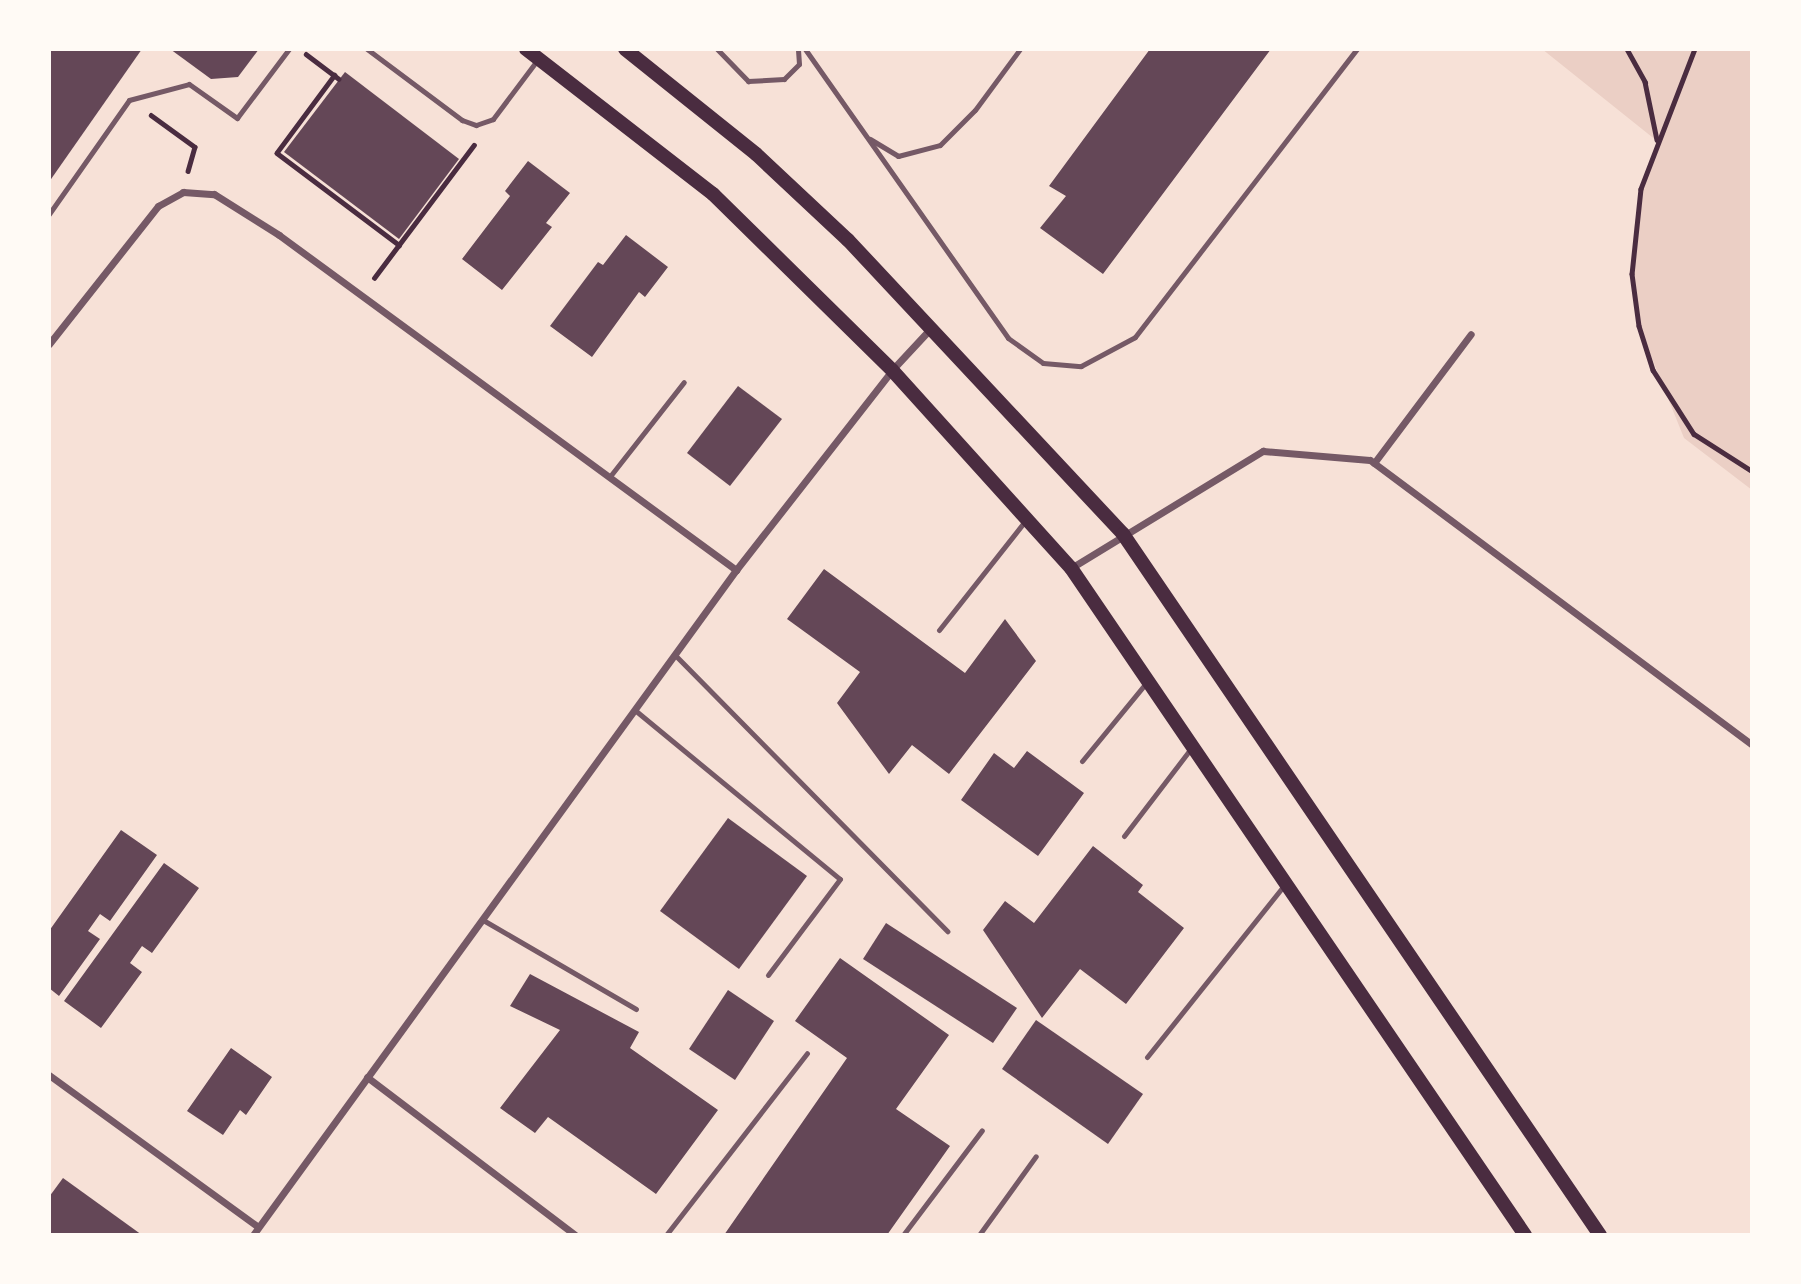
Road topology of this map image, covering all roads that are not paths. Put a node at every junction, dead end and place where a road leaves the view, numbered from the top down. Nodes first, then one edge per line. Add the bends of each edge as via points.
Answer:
1 (289, 49) edge
2 (368, 49) edge
3 (526, 49) edge
4 (625, 49) edge
5 (717, 49) edge
6 (798, 49) edge
7 (805, 49) edge
8 (1020, 49) edge
9 (1357, 49) edge
10 (538, 59) junction
11 (867, 138) junction
12 (49, 214) edge
13 (931, 328) junction
14 (1471, 334) dead end
15 (49, 344) edge
16 (892, 370) junction
17 (684, 382) dead end
18 (1374, 463) junction
19 (611, 475) junction
20 (1027, 518) junction
21 (1123, 534) junction
22 (1071, 568) junction
23 (736, 570) junction
24 (939, 630) dead end
25 (674, 655) junction
26 (1148, 681) junction
27 (636, 711) junction
28 (1752, 745) edge
29 (1192, 747) junction
30 (1082, 761) dead end
31 (1124, 836) dead end
32 (1285, 884) junction
33 (483, 920) junction
34 (947, 931) dead end
35 (768, 975) dead end
36 (636, 1009) dead end
37 (807, 1053) dead end
38 (1147, 1057) dead end
39 (49, 1075) edge
40 (367, 1077) junction
41 (982, 1130) dead end
42 (1036, 1156) dead end
43 (258, 1227) junction
44 (253, 1235) edge
45 (575, 1235) edge
46 (666, 1235) edge
47 (903, 1235) edge
48 (979, 1235) edge
49 (1525, 1235) edge
50 (1600, 1235) edge

1 - 12 lane via 237,118 189,84 129,100
2 - 10 lane via 462,120 476,125 493,119
3 - 10 main road
4 - 13 main road via 756,154 848,240
5 - 6 lane via 748,80 784,79 799,64
7 - 11 lane
8 - 11 lane via 975,110 940,145 898,156
9 - 11 lane via 1135,337 1081,366 1043,363 1008,338
10 - 16 main road via 713,194
13 - 16 street
13 - 21 main road
14 - 18 street
15 - 19 street via 158,206 183,192 214,194
16 - 20 main road
16 - 23 street
17 - 19 lane
18 - 21 street via 1263,451
18 - 28 street
19 - 23 street
20 - 22 main road
20 - 24 lane
21 - 22 street
21 - 50 main road
22 - 26 main road
23 - 25 street
25 - 27 street
25 - 34 lane
26 - 29 main road
26 - 30 lane
27 - 33 street
27 - 35 lane via 840,879
29 - 31 lane
29 - 32 main road
32 - 38 lane
32 - 49 main road
33 - 36 lane
33 - 40 street
37 - 46 lane
39 - 43 street
40 - 43 street
40 - 45 street
41 - 47 lane
42 - 48 lane
43 - 44 street

